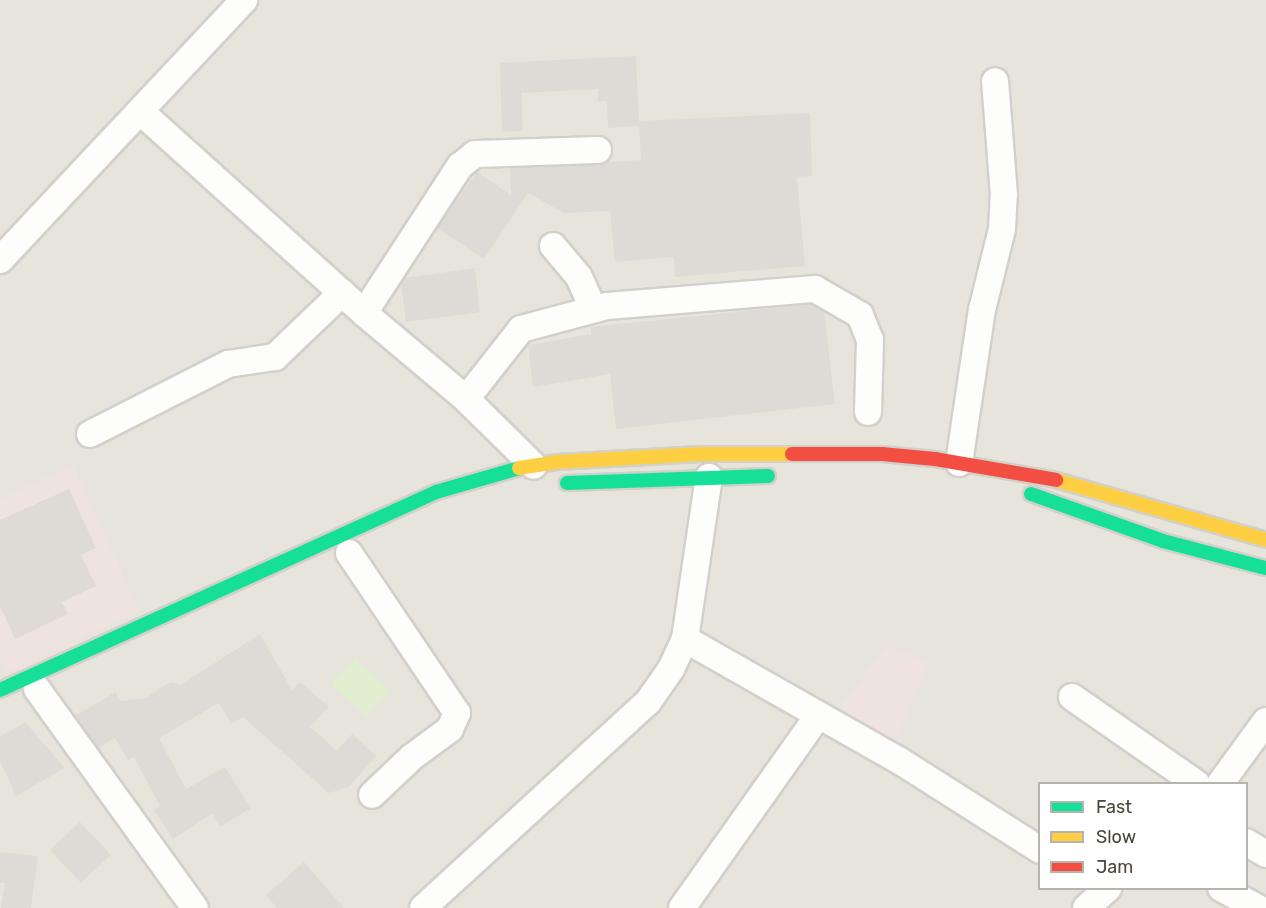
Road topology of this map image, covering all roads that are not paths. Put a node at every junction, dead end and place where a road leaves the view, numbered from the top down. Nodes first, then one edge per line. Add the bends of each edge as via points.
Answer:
1 (244, 0) edge
2 (995, 81) dead end
3 (141, 111) junction
4 (598, 150) dead end
5 (553, 246) dead end
6 (0, 260) edge
7 (342, 293) junction
8 (593, 308) junction
9 (364, 313) junction
10 (466, 399) junction
11 (868, 412) dead end
12 (90, 434) dead end
13 (959, 463) junction
14 (534, 466) junction
15 (787, 475) dead end
16 (709, 477) junction
17 (557, 484) dead end
18 (1017, 491) dead end
19 (1266, 540) edge
20 (351, 552) dead end
21 (1266, 568) edge
22 (686, 639) junction
23 (111, 657) dead end
24 (37, 689) junction
25 (1, 691) edge
26 (1072, 697) dead end
27 (818, 716) junction
28 (1266, 721) edge
29 (1196, 782) edge
30 (1221, 782) edge
31 (372, 795) dead end
32 (1248, 843) edge
33 (1038, 849) edge
34 (1266, 855) edge
35 (1225, 890) edge
36 (195, 908) edge
37 (423, 908) edge
38 (682, 908) edge
39 (1258, 908) edge

1 - 3 street
2 - 13 street via 1004,195 1002,229 982,310
3 - 6 street
3 - 7 street
4 - 9 street via 475,154 460,166
5 - 8 street via 579,277
7 - 9 street
7 - 12 street via 275,357 228,364
8 - 10 street via 522,329
8 - 11 street via 816,289 860,315 870,340
9 - 10 street
10 - 14 street
13 - 14 main road via 882,454 644,454
13 - 19 main road via 1047,477
14 - 25 main road via 436,492
15 - 16 main road
16 - 17 main road
16 - 22 street
18 - 21 main road via 1045,497 1163,541
20 - 31 street via 457,713 450,729 411,757
22 - 27 street
22 - 37 street via 648,702
23 - 24 main road
24 - 25 main road
24 - 36 street
26 - 29 street
27 - 33 street via 900,761
27 - 38 street
28 - 30 street
32 - 34 street
35 - 39 street

